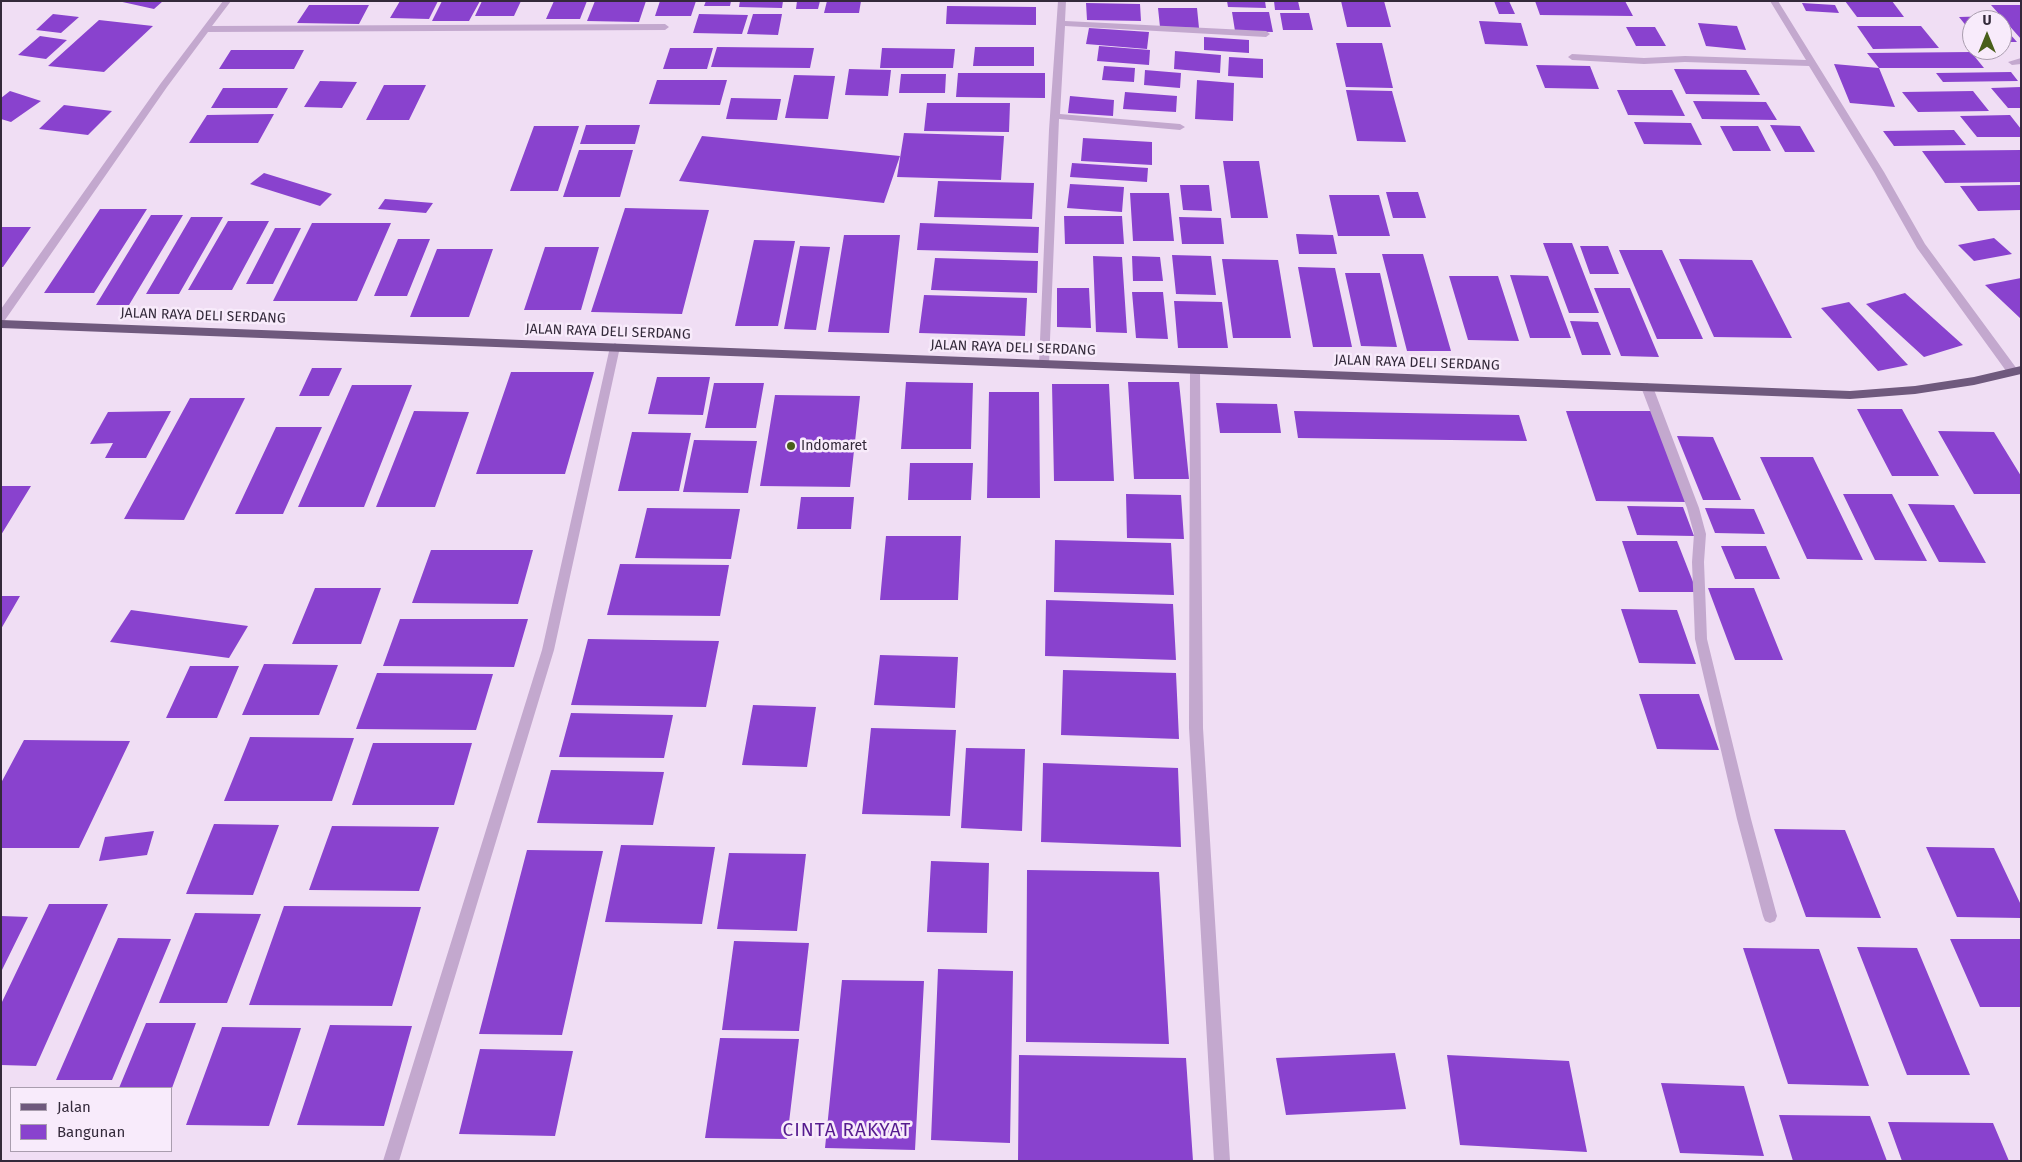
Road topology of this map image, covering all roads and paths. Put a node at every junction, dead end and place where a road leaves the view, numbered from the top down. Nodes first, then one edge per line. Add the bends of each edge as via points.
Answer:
1 (226, 1) edge
2 (1062, 1) edge
3 (1774, 1) edge
4 (1061, 23) junction
5 (665, 26) dead end
6 (206, 29) junction
7 (1266, 34) dead end
8 (1572, 57) dead end
9 (1812, 64) junction
10 (1055, 116) junction
11 (1180, 127) dead end
12 (1, 317) edge
13 (1, 324) edge
14 (615, 347) junction
15 (1044, 364) junction
16 (1195, 370) junction
17 (2017, 371) edge
18 (1647, 387) junction
19 (1770, 916) dead end
20 (391, 1161) edge
21 (1222, 1161) edge

1 - 6 street
2 - 4 street
3 - 9 street
4 - 7 street
4 - 10 street
5 - 6 street
6 - 12 street
8 - 9 street
9 - 17 street via 1921,246
10 - 11 street
10 - 15 street
13 - 14 main road, JALAN RAYA DELI SERDANG
14 - 15 main road, JALAN RAYA DELI SERDANG
14 - 20 street via 548,650
15 - 16 main road, JALAN RAYA DELI SERDANG
16 - 18 main road, JALAN RAYA DELI SERDANG
16 - 21 street via 1196,728
17 - 18 main road, JALAN RAYA DELI SERDANG via 1915,390 1850,395
18 - 19 street via 1700,534 1698,562 1702,639

